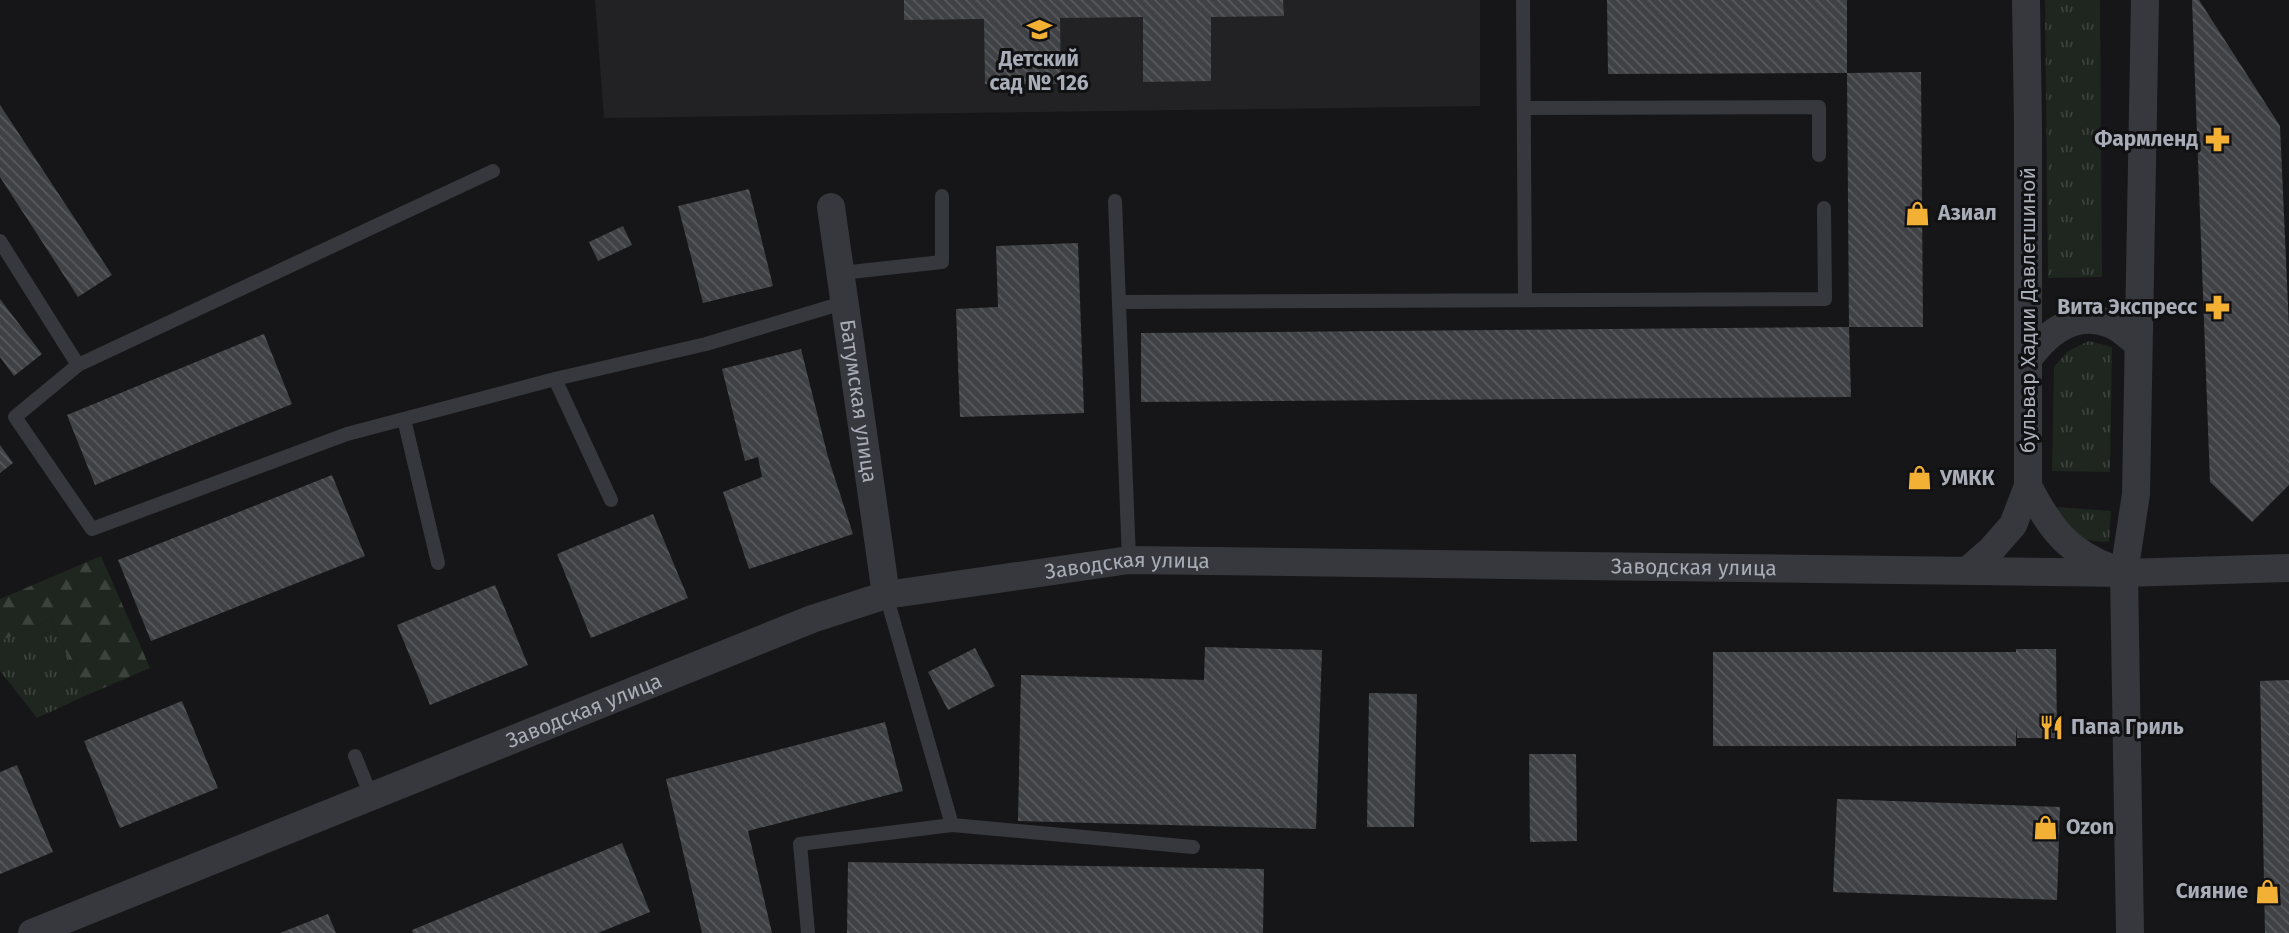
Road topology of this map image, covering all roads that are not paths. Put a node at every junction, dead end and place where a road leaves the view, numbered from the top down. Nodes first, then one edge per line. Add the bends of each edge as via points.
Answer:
1 (1523, 0) edge
2 (2026, 0) edge
3 (2145, 0) edge
4 (1524, 108) junction
5 (1819, 155) dead end
6 (493, 171) dead end
7 (942, 196) dead end
8 (1115, 201) dead end
9 (831, 207) dead end
10 (1825, 208) dead end
11 (0, 241) edge
12 (841, 272) junction
13 (1525, 300) junction
14 (846, 302) junction
15 (1120, 302) junction
16 (2138, 344) junction
17 (2029, 358) junction
18 (78, 365) junction
19 (555, 379) junction
20 (404, 419) junction
21 (2028, 486) junction
22 (611, 500) dead end
23 (1129, 560) junction
24 (438, 563) dead end
25 (2289, 568) edge
26 (1968, 570) junction
27 (2124, 573) junction
28 (886, 594) junction
29 (355, 756) dead end
30 (371, 796) junction
31 (952, 825) junction
32 (1193, 847) dead end
33 (32, 933) edge
34 (808, 933) edge
35 (2130, 933) edge

1 - 4 lane
2 - 17 street, бульвар Хадии Давлетшиной
3 - 16 street
4 - 5 lane via 1819,107
4 - 13 lane
6 - 18 lane
7 - 12 lane via 942,262
8 - 15 lane
9 - 12 street, Батумская улица
10 - 13 lane via 1825,299
11 - 18 lane
12 - 14 street, Батумская улица
13 - 15 lane
14 - 19 lane via 706,344
14 - 28 street, Батумская улица
15 - 23 lane
16 - 17 street via 2111,324 2089,319 2067,323 2044,338
16 - 27 street via 2136,494
17 - 21 street, бульвар Хадии Давлетшиной
18 - 20 lane via 15,417 92,529 347,434
19 - 20 lane
19 - 22 lane
20 - 24 lane
21 - 26 street via 2013,525
21 - 27 street, бульвар Хадии Давлетшиной via 2045,519 2065,541 2089,560
23 - 26 street, Заводская улица
23 - 28 street, Заводская улица
25 - 27 street, Заводская улица
26 - 27 street, Заводская улица
27 - 35 street
28 - 30 street, Заводская улица
28 - 31 lane
29 - 30 lane
30 - 33 street, Заводская улица
31 - 32 lane
31 - 34 lane via 800,844

